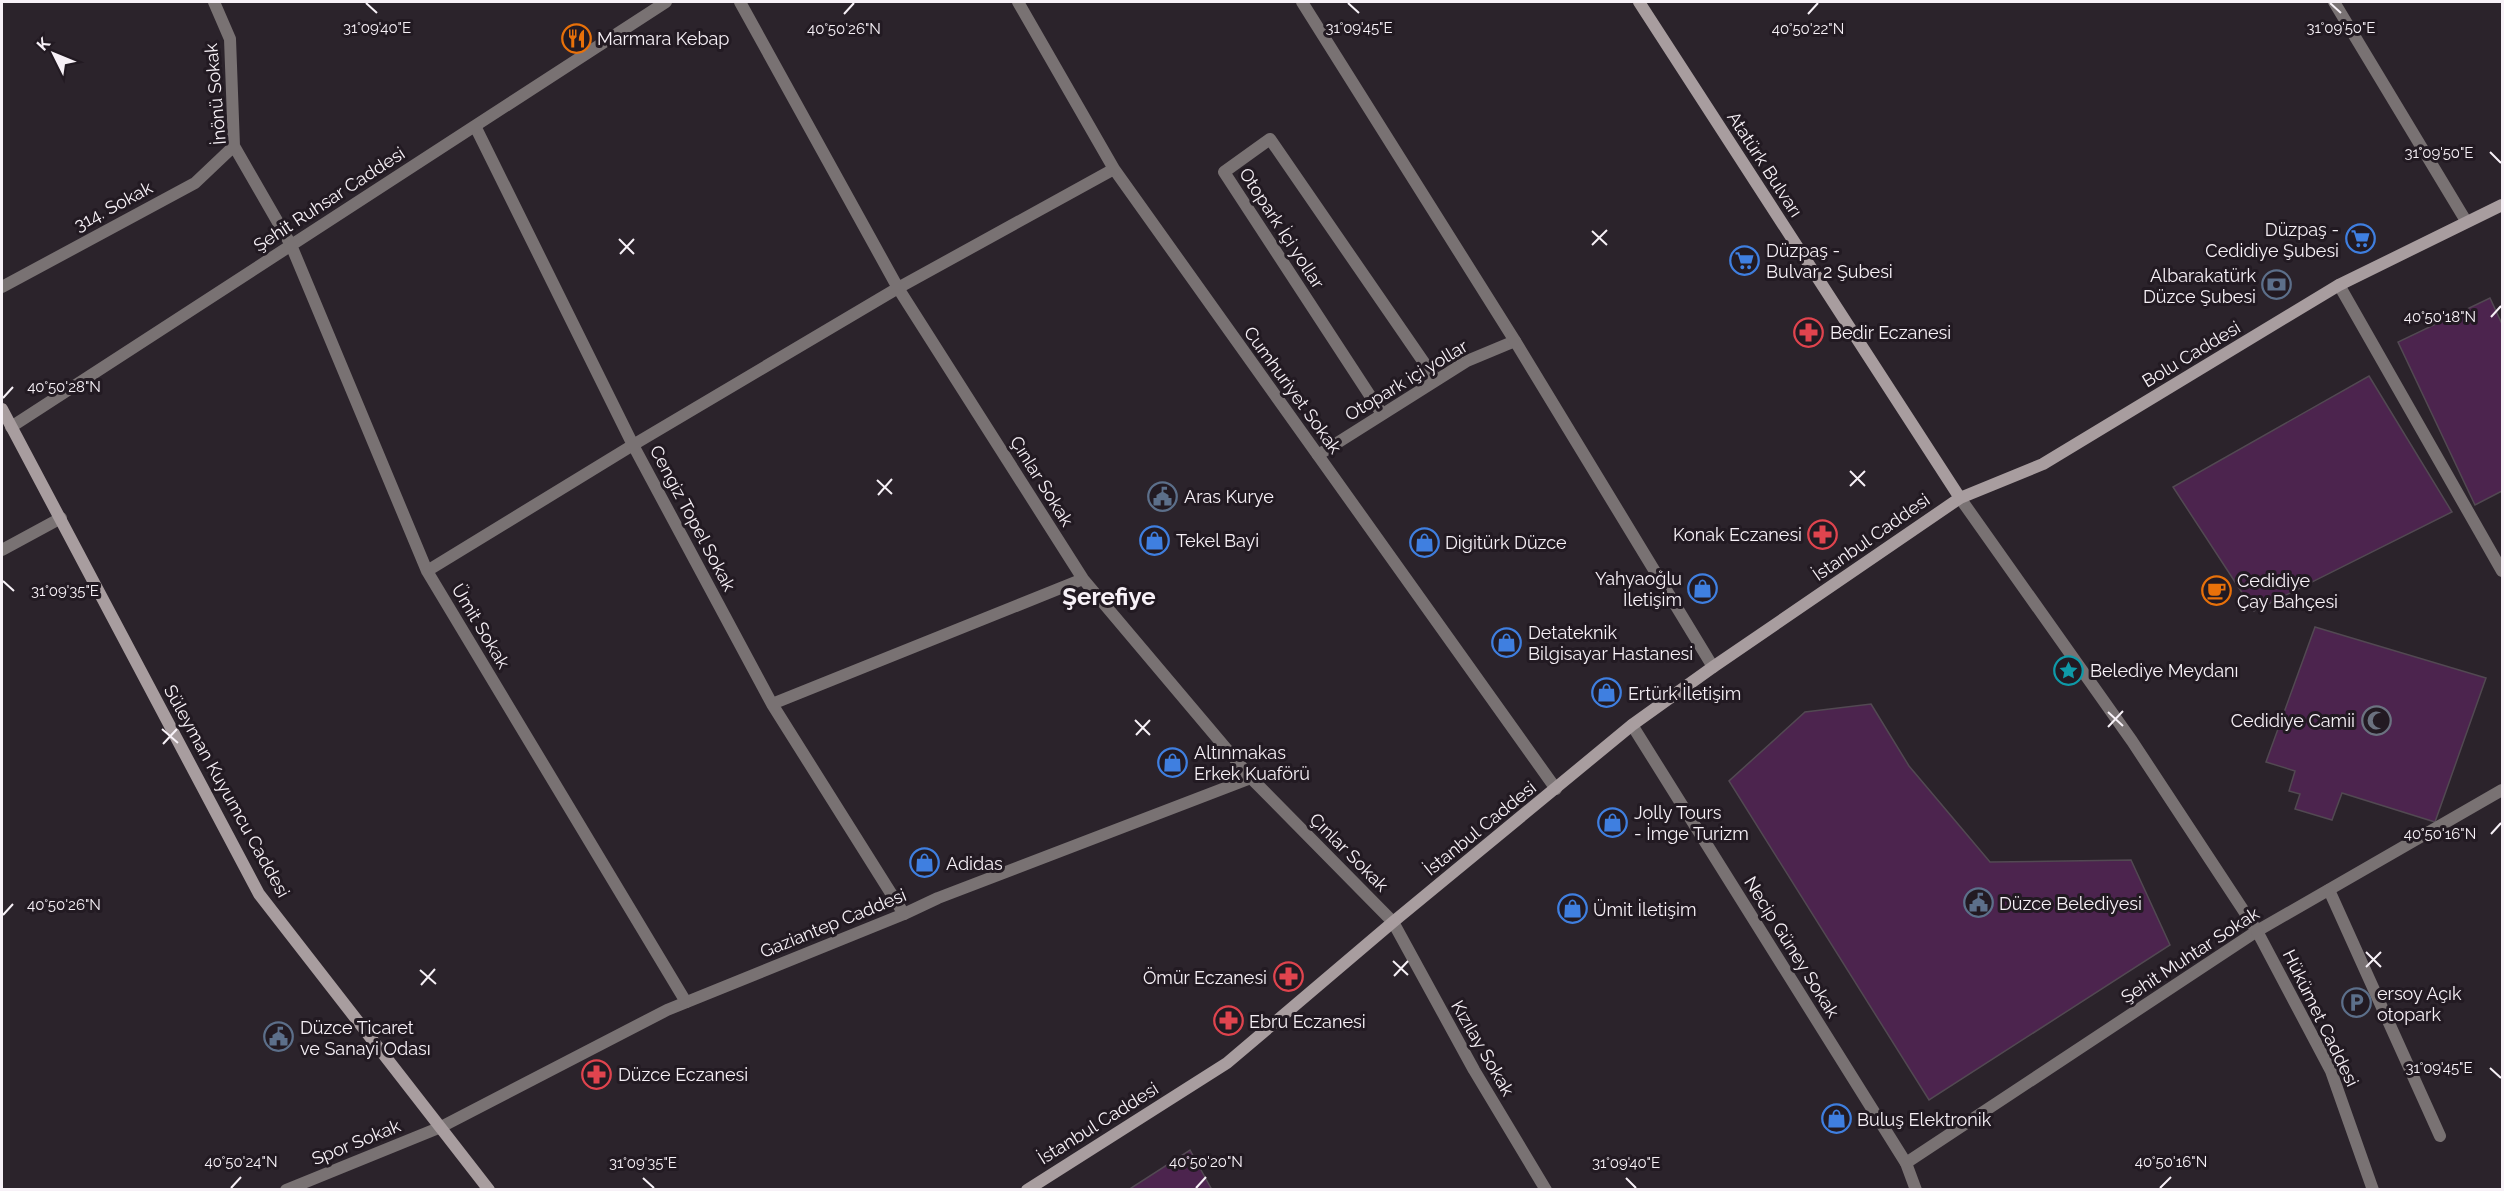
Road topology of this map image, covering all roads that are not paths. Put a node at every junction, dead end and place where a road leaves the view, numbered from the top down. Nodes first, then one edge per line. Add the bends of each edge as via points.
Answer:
1 (214, 2) edge
2 (666, 2) edge
3 (740, 2) edge
4 (1018, 2) edge
5 (1302, 2) edge
6 (1638, 2) edge
7 (2334, 2) edge
8 (474, 126) junction
9 (234, 146) junction
10 (1114, 170) junction
11 (2502, 205) edge
12 (2466, 221) junction
13 (291, 245) junction
14 (2339, 285) junction
15 (2, 287) edge
16 (898, 288) junction
17 (1515, 341) junction
18 (1436, 380) junction
19 (2, 409) edge
20 (1382, 414) junction
21 (11, 427) junction
22 (633, 445) junction
23 (1318, 455) junction
24 (1960, 498) junction
25 (61, 518) junction
26 (2, 550) edge
27 (427, 571) junction
28 (2502, 571) edge
29 (1083, 579) junction
30 (1713, 667) junction
31 (772, 704) junction
32 (1632, 725) junction
33 (1251, 778) junction
34 (1556, 789) junction
35 (2502, 790) edge
36 (2329, 890) junction
37 (904, 914) junction
38 (1393, 922) junction
39 (2258, 931) junction
40 (686, 1002) junction
41 (441, 1127) junction
42 (2440, 1136) dead end
43 (1906, 1163) junction
44 (286, 1190) edge
45 (489, 1190) edge
46 (1027, 1190) edge
47 (1546, 1190) edge
48 (1916, 1190) edge
49 (2373, 1190) edge

1 - 9 street, İnönü Sokak via 230,39
2 - 8 street, Şehit Ruhsar Caddesi
3 - 16 street, Çınlar Sokak
4 - 10 street, Cumhuriyet Sokak
5 - 17 street
6 - 24 main road, Atatürk Bulvarı
7 - 12 street
8 - 13 street, Şehit Ruhsar Caddesi
8 - 22 street, Cengiz Topel Sokak
9 - 13 street, İnönü Sokak
9 - 15 street, 314. Sokak via 195,183
10 - 16 street
10 - 23 street, Cumhuriyet Sokak
11 - 12 main road, Bolu Caddesi
12 - 14 main road, Bolu Caddesi
13 - 21 street, Şehit Ruhsar Caddesi
13 - 27 street, Ümit Sokak
14 - 24 main road, Bolu Caddesi via 2043,464
14 - 28 street
16 - 22 street
16 - 29 street, Çınlar Sokak
17 - 18 street, Otopark içi yollar via 1467,361
17 - 30 street
18 - 20 street, Otopark içi yollar
18 - 20 street, Otopark İçi yollar via 1270,139 1224,172
19 - 21 main road, Süleyman Kuyumcu Caddesi
20 - 23 street, Otopark içi yollar
21 - 25 main road, Süleyman Kuyumcu Caddesi
22 - 27 street
22 - 31 street, Cengiz Topel Sokak
23 - 34 street, Cumhuriyet Sokak
24 - 30 main road, İstanbul Caddesi
24 - 39 street, Hükümet Caddesi via 2132,741
25 - 26 street
25 - 41 main road, Süleyman Kuyumcu Caddesi via 259,894
27 - 40 street, Ümit Sokak
29 - 31 street
29 - 33 street, Çınlar Sokak
30 - 32 main road, İstanbul Caddesi
31 - 37 street, Cengiz Topel Sokak
32 - 34 main road, İstanbul Caddesi
32 - 43 street, Necip Güney Sokak
33 - 37 street, Gaziantep Caddesi
33 - 38 street, Çınlar Sokak
34 - 38 main road, İstanbul Caddesi
35 - 36 street, Şehit Muhtar Sokak
36 - 39 street, Şehit Muhtar Sokak
36 - 42 street
37 - 40 street, Gaziantep Caddesi
38 - 46 main road, İstanbul Caddesi via 1227,1063
38 - 47 street, Kızılay Sokak via 1473,1070
39 - 43 street, Şehit Muhtar Sokak
39 - 49 street, Hükümet Caddesi via 2331,1071
40 - 41 street, Gaziantep Caddesi
41 - 44 street, Spor Sokak
41 - 45 main road, Süleyman Kuyumcu Caddesi
43 - 48 street, Necip Güney Sokak

